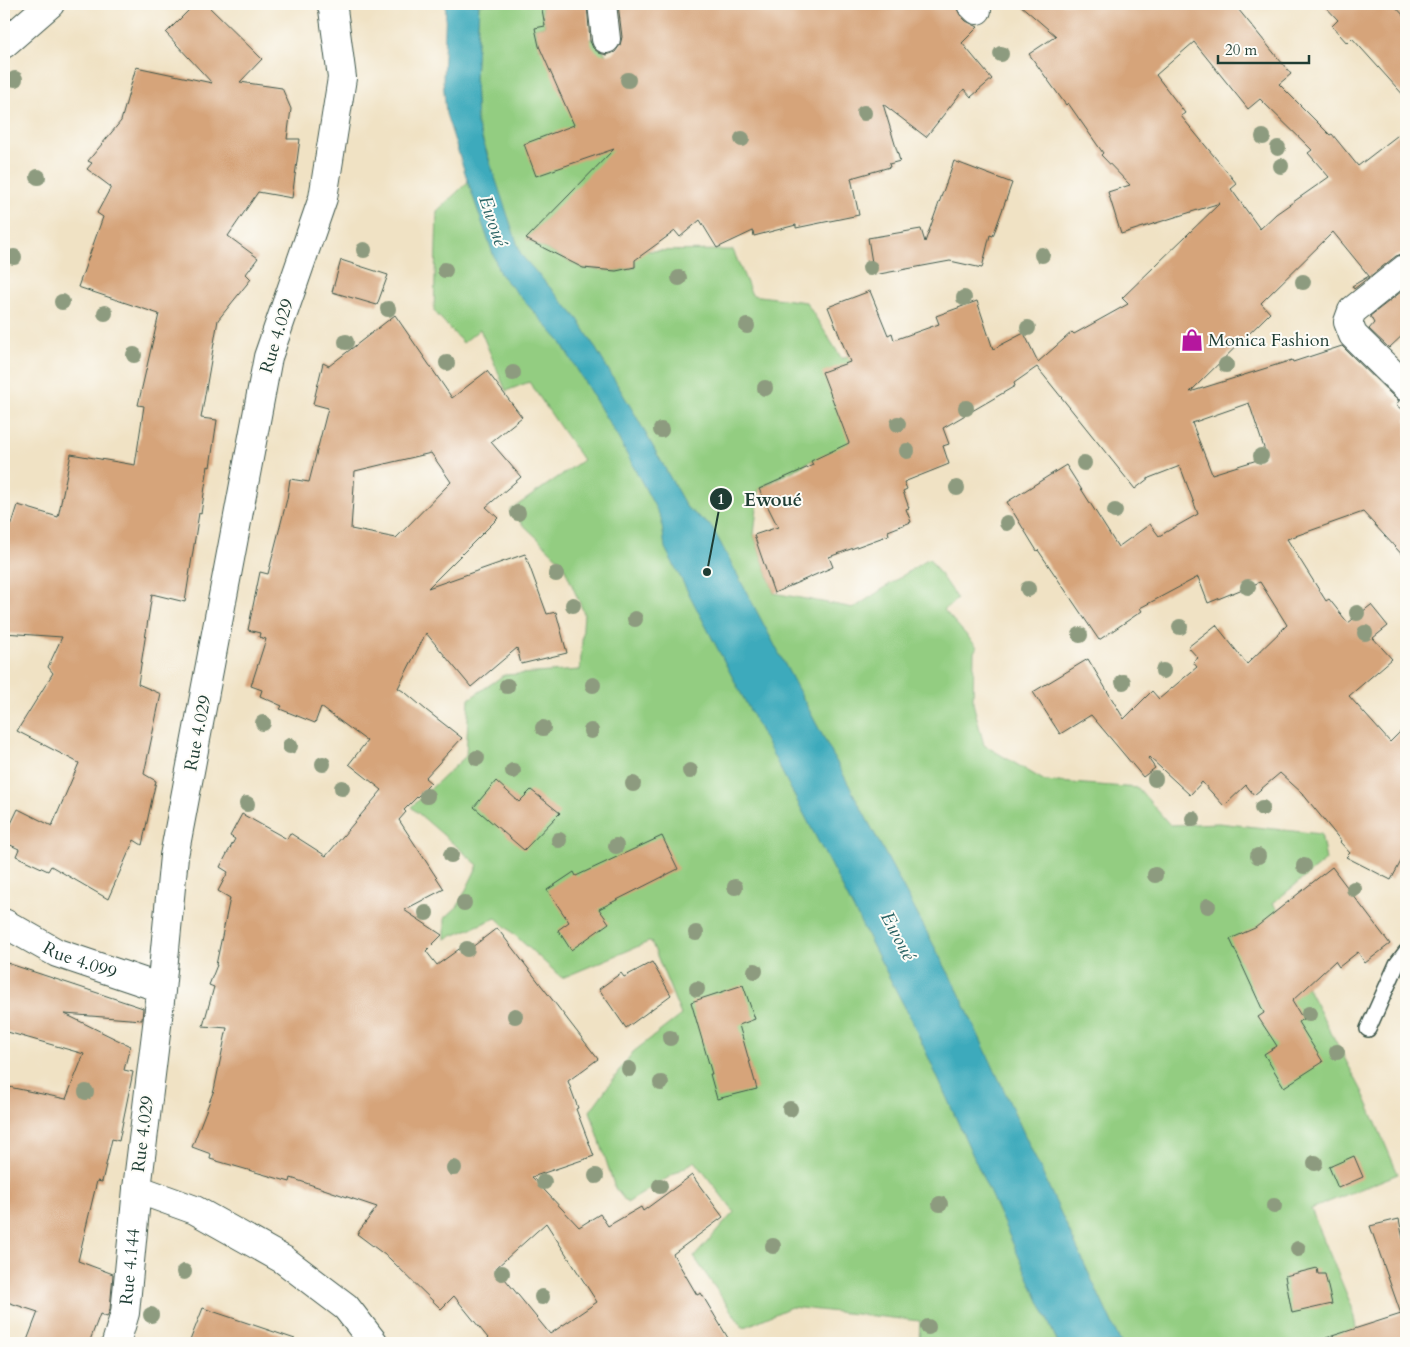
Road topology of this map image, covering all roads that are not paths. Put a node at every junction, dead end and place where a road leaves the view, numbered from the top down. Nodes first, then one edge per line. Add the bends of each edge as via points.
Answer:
1 (50, 4) edge
2 (330, 4) edge
3 (602, 4) edge
4 (606, 39) dead end
5 (4, 44) edge
6 (1406, 268) edge
7 (1406, 388) edge
8 (4, 923) edge
9 (1406, 952) edge
10 (162, 988) junction
11 (1368, 1029) dead end
12 (136, 1189) junction
13 (116, 1343) edge
14 (374, 1343) edge

1 - 5 street
2 - 10 street, Rue 4.029 via 342,78 323,198 268,357 174,856
3 - 4 street
6 - 7 street via 1352,311 1348,322 1353,335
8 - 10 street, Rue 4.099 via 57,953
9 - 11 lane via 1397,964
10 - 12 street, Rue 4.029
12 - 13 street, Rue 4.144 via 125,1313
12 - 14 street, Rue 4.029 via 195,1210 284,1260 346,1307

